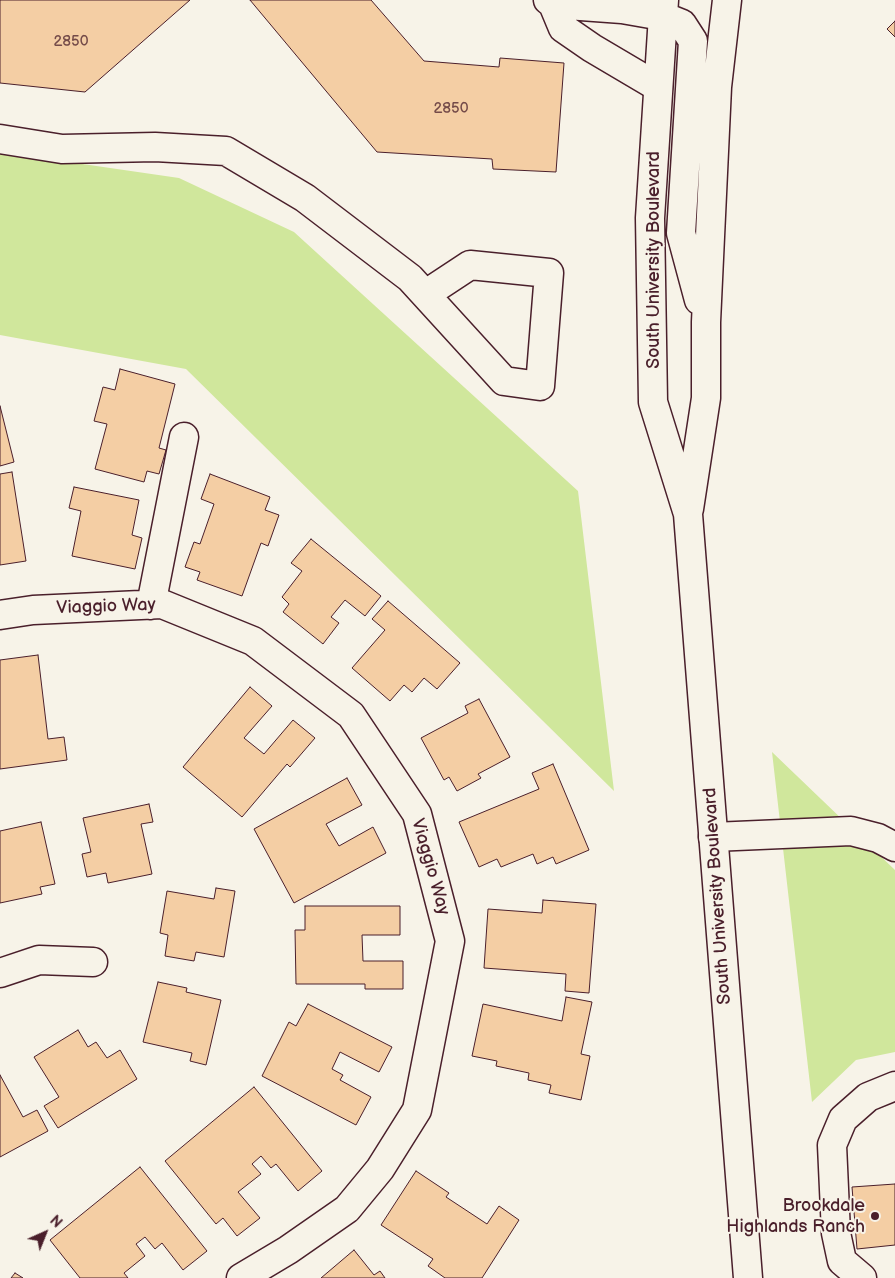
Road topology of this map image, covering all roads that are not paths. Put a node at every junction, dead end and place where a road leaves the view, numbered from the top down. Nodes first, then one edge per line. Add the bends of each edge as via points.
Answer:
1 (727, 0) edge
2 (550, 2) edge
3 (663, 8) edge
4 (658, 87) junction
5 (0, 138) edge
6 (426, 294) junction
7 (706, 322) junction
8 (184, 437) dead end
9 (688, 514) junction
10 (151, 605) junction
11 (0, 615) edge
12 (713, 837) junction
13 (895, 847) edge
14 (93, 962) dead end
15 (0, 973) edge
16 (895, 1086) edge
17 (241, 1278) edge
18 (748, 1278) edge
19 (862, 1278) edge

1 - 7 main road, South University Boulevard via 718,87
2 - 3 main road via 622,9
2 - 4 main road via 563,28
3 - 4 main road, South University Boulevard
3 - 7 main road via 682,24 693,41 680,233
4 - 9 main road, South University Boulevard via 650,218 653,402
5 - 6 main road via 62,149 155,147 226,151 305,198 410,278
6 - 6 main road via 504,381 540,386 549,273 470,265
7 - 9 main road, South University Boulevard via 706,398
8 - 10 main road
9 - 12 main road, South University Boulevard
10 - 11 main road, Viaggio Way via 32,610
10 - 17 main road, Viaggio Way via 162,604 253,641 351,715 416,814 450,941 417,1110 386,1161 347,1209
12 - 13 main road via 851,831 878,838
12 - 18 main road, South University Boulevard
14 - 15 main road via 39,960
16 - 19 main road via 868,1097 843,1119 832,1145 836,1233 842,1261

